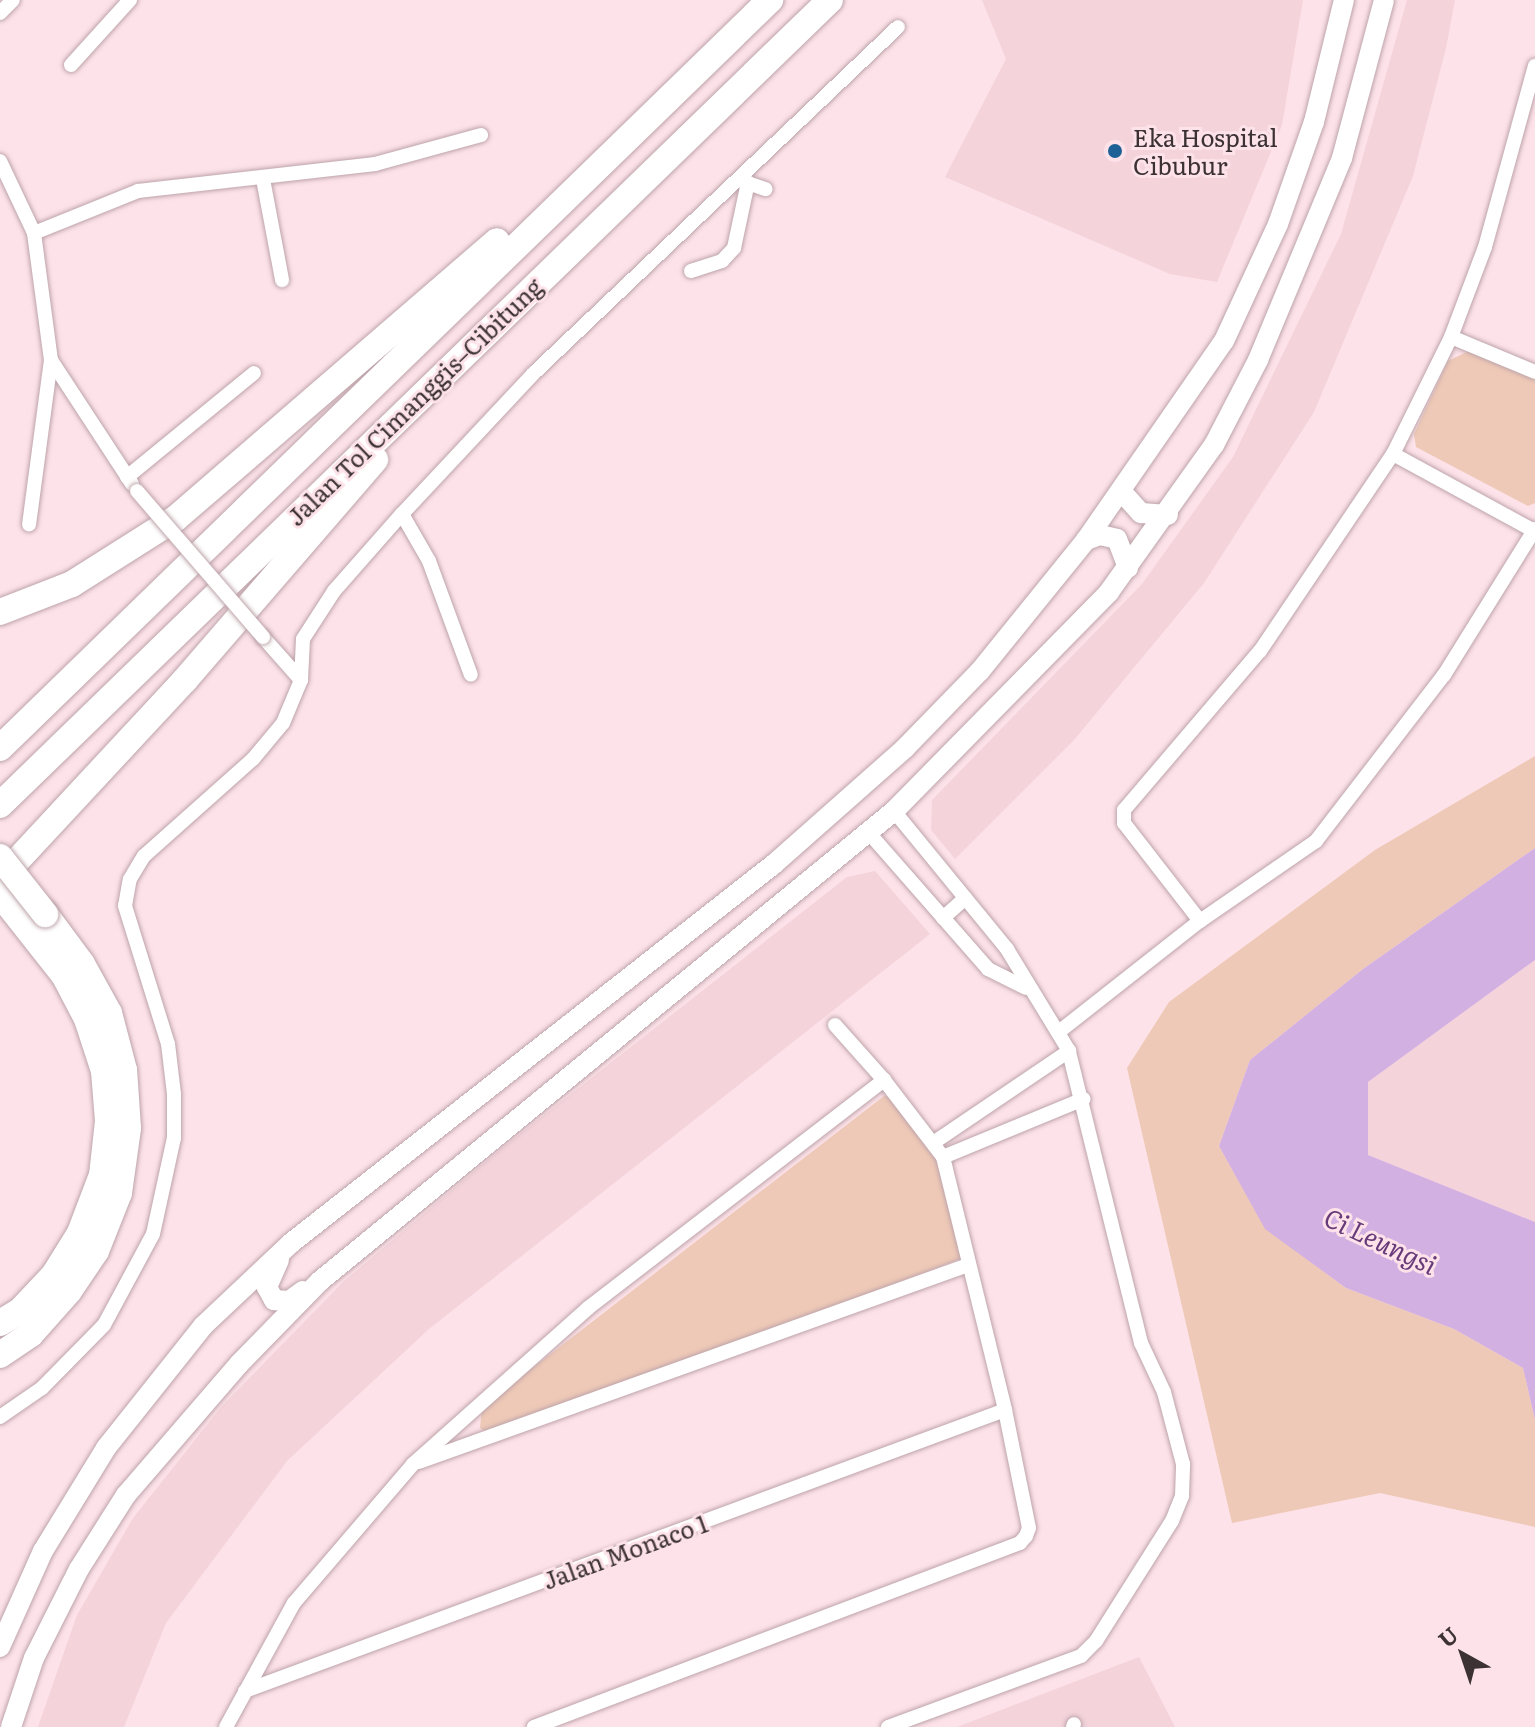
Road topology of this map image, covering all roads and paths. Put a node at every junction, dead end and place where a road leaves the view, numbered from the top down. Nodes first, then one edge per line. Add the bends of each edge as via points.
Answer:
1 (13, 0) edge
2 (130, 0) edge
3 (770, 0) edge
4 (830, 0) edge
5 (1344, 0) edge
6 (1384, 0) edge
7 (0, 13) edge
8 (898, 27) dead end
9 (702, 64) junction
10 (71, 65) dead end
11 (1535, 66) edge
12 (481, 135) dead end
13 (0, 161) edge
14 (263, 179) junction
15 (744, 181) junction
16 (765, 189) dead end
17 (34, 233) junction
18 (691, 271) dead end
19 (282, 280) dead end
20 (495, 321) junction
21 (1451, 337) junction
22 (51, 360) junction
23 (1535, 372) edge
24 (254, 373) dead end
25 (1393, 454) junction
26 (127, 477) junction
27 (1121, 491) junction
28 (402, 514) junction
29 (1168, 515) junction
30 (29, 525) dead end
31 (1534, 530) edge
32 (1086, 540) junction
33 (1128, 568) junction
34 (0, 612) edge
35 (471, 675) dead end
36 (301, 680) junction
37 (0, 748) edge
38 (0, 805) edge
39 (894, 811) junction
40 (869, 833) junction
41 (0, 857) edge
42 (0, 879) edge
43 (0, 894) edge
44 (965, 898) junction
45 (943, 918) junction
46 (1200, 921) junction
47 (39, 922) junction
48 (1026, 988) junction
49 (835, 1025) dead end
50 (1060, 1031) junction
51 (1069, 1051) junction
52 (884, 1080) junction
53 (1084, 1099) junction
54 (936, 1141) junction
55 (943, 1157) junction
56 (291, 1243) junction
57 (968, 1265) junction
58 (320, 1281) junction
59 (0, 1323) edge
60 (0, 1355) edge
61 (1005, 1410) junction
62 (0, 1417) edge
63 (413, 1464) junction
64 (0, 1647) edge
65 (245, 1691) junction
66 (11, 1727) edge
67 (226, 1727) edge
68 (534, 1727) edge
69 (888, 1727) edge

1 - 7 street
2 - 10 street
3 - 9 highway, Jalan Tol Cimanggis–Cibitung
4 - 20 highway, Jalan Tol Cimanggis–Cibitung
5 - 27 street via 1314,122 1278,224 1224,341
6 - 29 street via 1342,158 1313,234 1258,360 1214,445
8 - 15 street
9 - 34 highway via 175,519 72,584
9 - 37 highway, Jalan Tol Cimanggis–Cibitung
11 - 21 street via 1488,235
12 - 14 street via 375,164
13 - 17 street
14 - 17 street via 138,191
14 - 19 street
15 - 16 street
15 - 18 street via 734,248 722,261
15 - 28 street via 534,373
17 - 22 street
20 - 38 highway, Jalan Tol Cimanggis–Cibitung
20 - 42 highway via 185,680
21 - 23 street
21 - 25 street
22 - 26 street
22 - 30 street
24 - 26 street
25 - 31 street
25 - 46 street via 1286,616 1124,810 1124,823
26 - 36 street, bridge
27 - 29 street via 1141,513
27 - 32 street
28 - 35 street via 429,561
28 - 36 street via 334,591 303,639
29 - 33 street
31 - 46 street via 1444,675 1316,841
32 - 33 street via 1100,535 1117,539
32 - 56 street via 980,671 893,759 774,864
33 - 39 street
36 - 62 street via 283,723 253,759 173,827 130,879 125,906 171,1069 174,1138 166,1184 137,1271 104,1325 42,1388
39 - 40 street
39 - 44 street
40 - 45 street
40 - 58 street
41 - 47 highway, bridge
43 - 47 highway
44 - 45 street
44 - 48 street via 1007,949
45 - 48 street via 988,969
46 - 50 street
47 - 59 highway via 87,1019 104,1071 108,1121 102,1175 80,1233 54,1275 20,1311
47 - 60 highway via 82,964 109,1013 124,1070 128,1128 119,1193 96,1251 40,1323
48 - 50 street
49 - 52 street
50 - 51 street
51 - 53 street
51 - 54 street
52 - 54 street
52 - 63 street via 588,1308
53 - 55 street
53 - 69 street via 1141,1343 1164,1392 1183,1464 1182,1496 1172,1521 1096,1641 1081,1656
54 - 55 street
55 - 57 street
56 - 58 street via 269,1274 267,1287 274,1300 289,1301
56 - 64 street via 203,1326 106,1448 43,1551
57 - 61 street
57 - 63 street
58 - 66 street via 239,1364 126,1495 79,1569 34,1658
61 - 65 street, Jalan Monaco 1
61 - 68 street via 1029,1528 1020,1543
63 - 65 street via 294,1603
65 - 67 street

